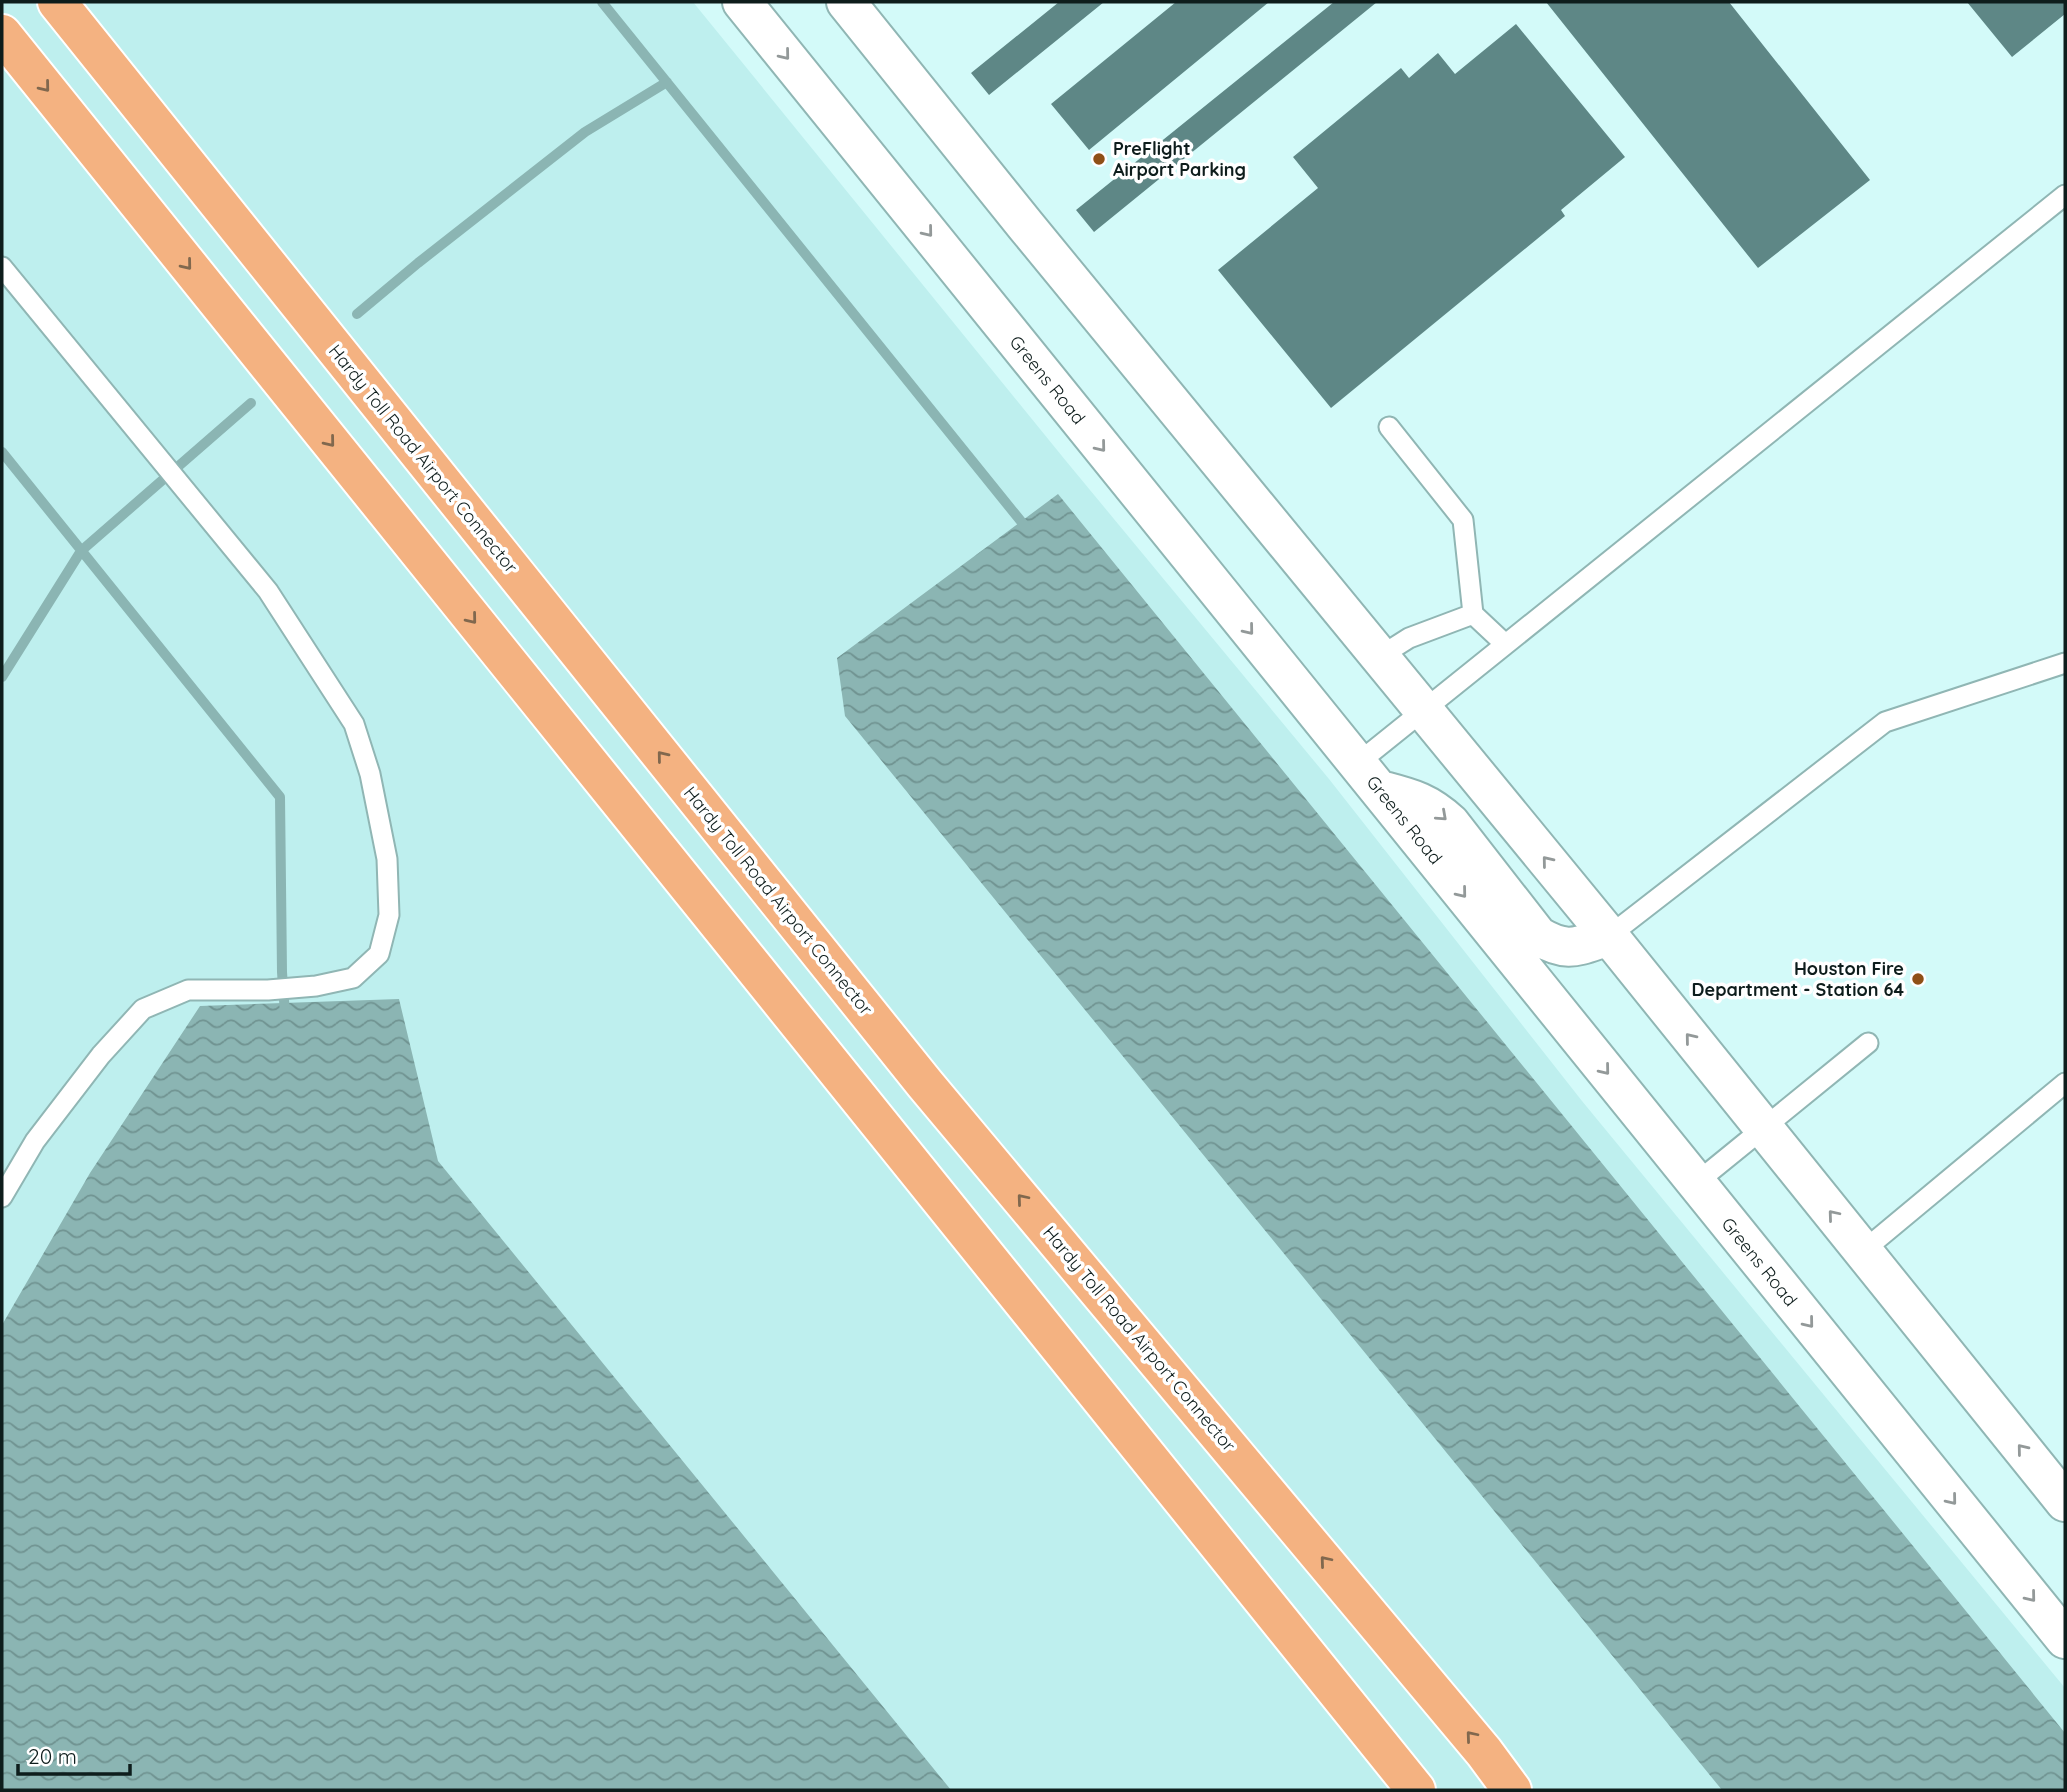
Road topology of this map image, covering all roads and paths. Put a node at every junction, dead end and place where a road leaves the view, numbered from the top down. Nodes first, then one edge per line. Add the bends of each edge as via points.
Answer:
1 (57, 2) edge
2 (742, 2) edge
3 (846, 2) edge
4 (2, 34) edge
5 (2065, 195) edge
6 (2, 267) edge
7 (1389, 427) dead end
8 (1473, 614) junction
9 (1505, 643) junction
10 (1379, 657) junction
11 (2065, 663) edge
12 (1423, 710) junction
13 (1369, 777) junction
14 (1609, 936) junction
15 (1868, 1044) dead end
16 (2065, 1083) edge
17 (1763, 1129) junction
18 (1696, 1183) junction
19 (2, 1197) edge
20 (1863, 1251) junction
21 (2065, 1502) edge
22 (2065, 1639) edge
23 (1416, 1790) edge
24 (1512, 1790) edge

24 -> 1 highway, Hardy Toll Road Airport Connector via 925,1084
2 -> 13 main road, Greens Road
3 - 10 main road
4 -> 23 highway
5 - 9 lane
6 - 19 lane via 268,591 354,724 370,774 387,859 389,915 379,954 353,978 268,990 188,990 143,1009 35,1141
7 - 8 lane via 1463,520
8 - 9 lane
8 - 10 lane via 1409,638
9 - 12 lane
10 - 12 main road
11 - 14 lane via 1885,722
12 - 13 lane
14 -> 12 main road
13 -> 14 main road via 1434,808 1450,823 1538,936 1569,948
13 -> 18 main road, Greens Road
17 -> 14 main road
15 - 17 lane
16 - 20 lane
17 - 18 lane
20 -> 17 main road
18 -> 22 main road, Greens Road
21 -> 20 main road

